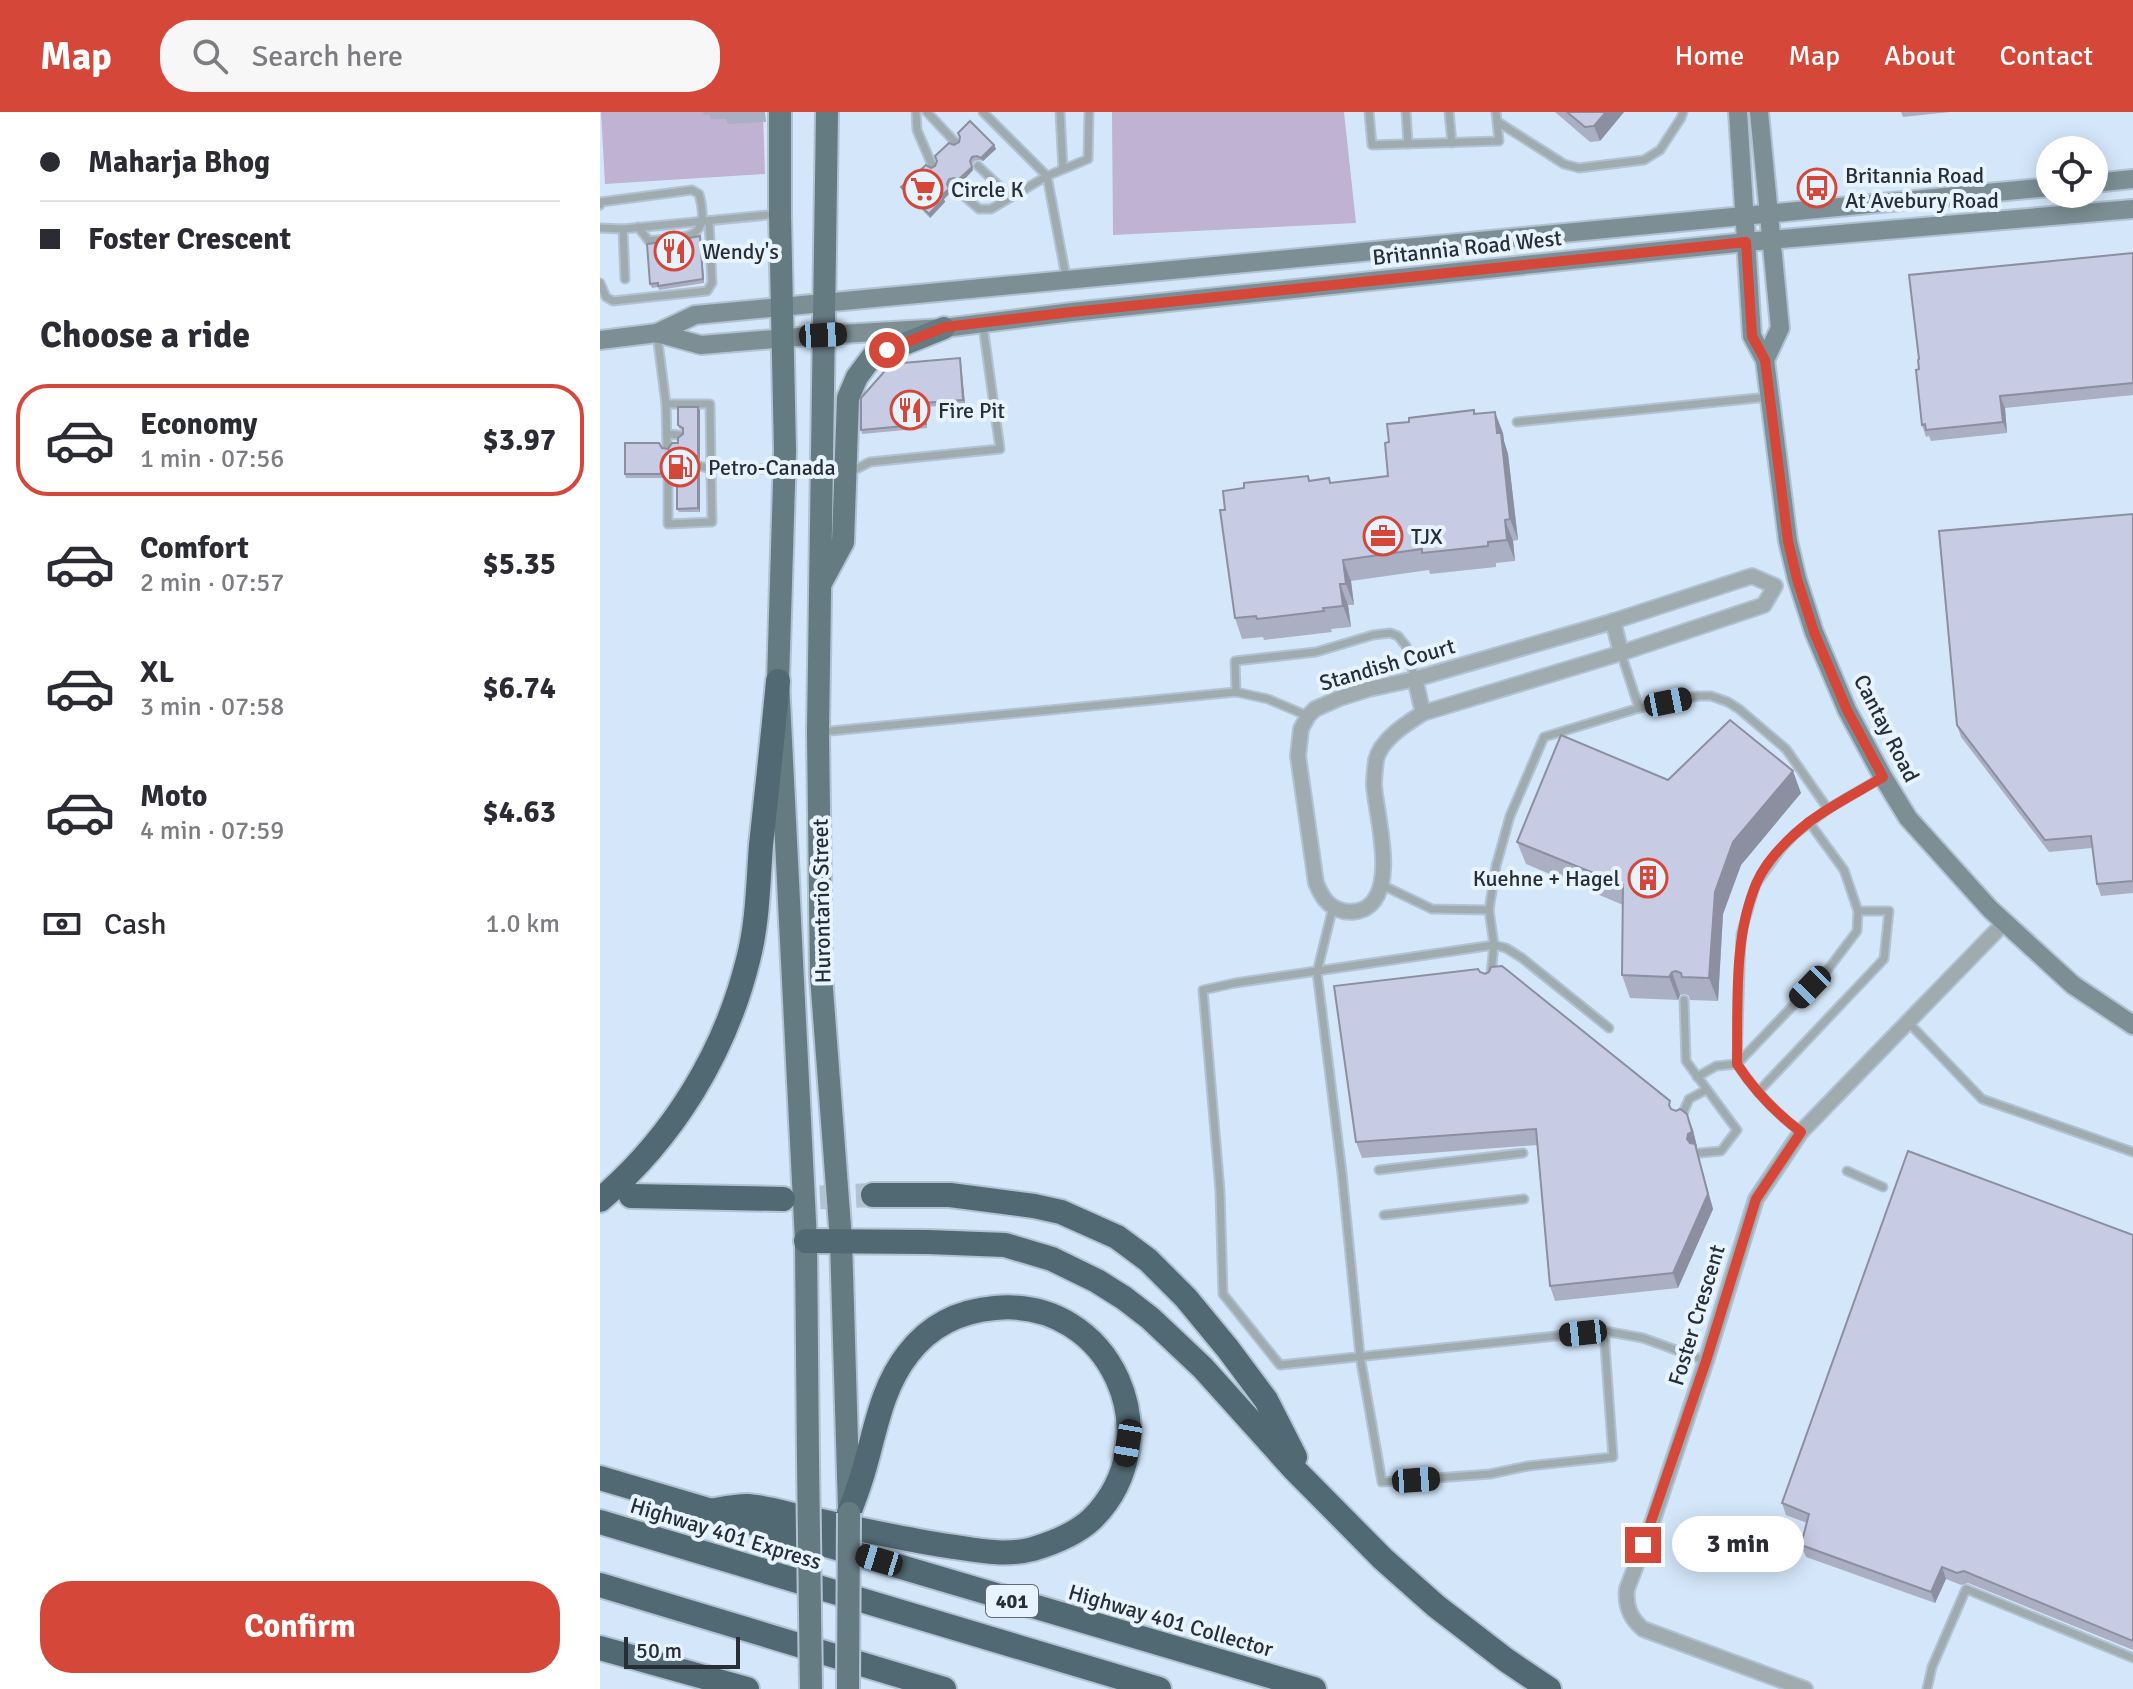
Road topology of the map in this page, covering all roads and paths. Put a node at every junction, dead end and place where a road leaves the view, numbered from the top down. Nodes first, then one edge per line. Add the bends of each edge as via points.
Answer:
1 (780, 112) edge
2 (827, 112) edge
3 (916, 112) edge
4 (927, 112) edge
5 (983, 112) edge
6 (1060, 112) edge
7 (1089, 112) edge
8 (1369, 112) edge
9 (1406, 112) edge
10 (1449, 112) edge
11 (1496, 112) edge
12 (1683, 112) edge
13 (1738, 112) edge
14 (1759, 112) edge
15 (1498, 122) junction
16 (955, 142) edge
17 (1452, 143) junction
18 (1408, 144) junction
19 (932, 165) edge
20 (978, 166) dead end
21 (1063, 169) junction
22 (1047, 176) junction
23 (2133, 179) edge
24 (2108, 182) edge
25 (955, 188) dead end
26 (2036, 189) edge
27 (1011, 197) junction
28 (600, 205) edge
29 (2133, 209) edge
30 (780, 214) junction
31 (705, 221) junction
32 (638, 227) junction
33 (1771, 227) junction
34 (600, 228) edge
35 (623, 229) junction
36 (1744, 229) junction
37 (625, 279) dead end
38 (1067, 279) junction
39 (600, 283) edge
40 (803, 304) junction
41 (983, 324) junction
42 (944, 328) junction
43 (657, 333) junction
44 (815, 336) junction
45 (783, 338) junction
46 (600, 340) edge
47 (1765, 360) junction
48 (1770, 396) junction
49 (666, 404) junction
50 (1517, 422) dead end
51 (667, 434) junction
52 (679, 435) edge
53 (700, 435) edge
54 (711, 435) junction
55 (667, 447) edge
56 (852, 458) junction
57 (870, 462) junction
58 (700, 466) edge
59 (711, 469) junction
60 (784, 469) junction
61 (668, 478) dead end
62 (668, 495) junction
63 (679, 495) edge
64 (700, 497) edge
65 (712, 497) junction
66 (1797, 579) junction
67 (820, 586) junction
68 (1775, 586) junction
69 (1613, 621) junction
70 (1621, 653) junction
71 (1415, 679) junction
72 (778, 681) junction
73 (1236, 692) junction
74 (1639, 708) junction
75 (1423, 713) junction
76 (1308, 716) junction
77 (818, 732) junction
78 (1883, 777) junction
79 (1828, 809) junction
80 (1809, 822) junction
81 (1382, 885) junction
82 (1333, 907) junction
83 (1489, 910) junction
84 (1858, 911) junction
85 (2005, 922) junction
86 (1494, 945) junction
87 (1317, 972) junction
88 (1490, 983) edge
89 (1684, 1000) edge
90 (1907, 1021) junction
91 (2133, 1025) edge
92 (1609, 1028) dead end
93 (1737, 1064) junction
94 (1697, 1077) junction
95 (1706, 1090) junction
96 (1758, 1092) junction
97 (1681, 1120) edge
98 (1801, 1132) junction
99 (2133, 1152) edge
100 (1523, 1153) dead end
101 (1699, 1153) edge
102 (1379, 1170) dead end
103 (1847, 1171) dead end
104 (1883, 1187) dead end
105 (873, 1195) tunnel mouth
106 (631, 1196) dead end
107 (783, 1199) tunnel mouth
108 (1524, 1199) dead end
109 (600, 1200) edge
110 (1384, 1215) dead end
111 (841, 1240) junction
112 (806, 1241) junction
113 (1604, 1331) junction
114 (1360, 1356) junction
115 (1706, 1361) junction
116 (856, 1472) junction
117 (600, 1478) edge
118 (1309, 1484) junction
119 (710, 1511) junction
120 (849, 1513) joint
121 (600, 1522) edge
122 (600, 1588) edge
123 (600, 1648) edge
124 (2133, 1658) edge
125 (747, 1689) edge
126 (811, 1689) edge
127 (848, 1689) edge
128 (944, 1689) edge
129 (1159, 1689) edge
130 (1314, 1689) edge
131 (1549, 1689) edge
132 (1805, 1689) edge
133 (1927, 1689) edge

1 - 30 main road, Hurontario Street
2 - 40 main road, Hurontario Street
3 - 19 lane via 917,130
4 - 16 lane
5 - 22 lane
6 - 21 lane
7 - 21 lane via 1088,159
8 - 18 lane via 1372,145
9 - 18 lane
10 - 17 lane
11 - 15 lane
12 - 15 lane via 1660,150 1644,160 1579,168
13 - 36 main road, Cantay Road
14 - 33 main road, Cantay Road
15 - 17 lane via 1499,141
17 - 18 lane
20 - 27 lane
21 - 22 lane
22 - 27 lane
22 - 38 lane
23 - 24 main road
25 - 27 lane via 979,209 991,209
26 - 33 main road, Britannia Road West
28 - 31 lane via 692,190 699,194
29 - 33 main road, Britannia Road West
30 - 31 lane
30 - 40 main road, Hurontario Street
31 - 32 lane
31 - 32 lane via 694,235 649,241
31 - 39 lane via 712,283 707,291 613,301
32 - 35 lane
33 - 36 main road, Britannia Road West
33 - 36 main road, Britannia Road West
33 - 47 main road, Cantay Road via 1780,328
34 - 35 lane
35 - 37 lane
36 - 38 main road, Britannia Road West
36 - 41 main road, Britannia Road West
36 - 47 main road, Cantay Road via 1752,336
38 - 40 main road, Britannia Road West
40 - 43 main road, Britannia Road West via 695,315
40 - 44 main road, Hurontario Street
40 - 45 main road, Hurontario Street
41 - 42 main road, Britannia Road West
41 - 57 lane via 1000,449
42 - 44 main road, Britannia Road West
42 - 56 main road via 872,357 857,377 848,398
43 - 45 main road, Britannia Road West via 701,345
43 - 46 main road
43 - 49 lane
44 - 45 main road, Britannia Road West
44 - 67 main road, Hurontario Street
45 - 60 main road, Hurontario Street
47 - 48 main road, Cantay Road
48 - 50 lane
48 - 66 main road, Cantay Road
49 - 51 lane
49 - 54 lane via 710,404
51 - 52 lane
51 - 55 lane
53 - 54 lane
54 - 59 lane
56 - 57 lane
56 - 57 lane
56 - 67 main road via 843,542
58 - 59 lane
59 - 60 lane
59 - 65 lane
60 - 72 main road, Hurontario Street
61 - 62 lane
62 - 63 lane
62 - 65 lane via 668,524 712,522
64 - 65 lane
66 - 68 street, Standish Court
66 - 78 main road, Cantay Road via 1847,710
67 - 77 main road, Hurontario Street
68 - 69 street, Standish Court via 1752,576
68 - 70 street, Standish Court via 1764,605
69 - 70 street
69 - 71 street, Standish Court
70 - 74 lane
70 - 75 street, Standish Court
71 - 73 lane via 1403,641 1383,633 1316,652 1235,661
71 - 75 street
71 - 76 street, Standish Court via 1340,698
72 - 109 highway via 758,899 739,991 691,1096 657,1142
72 - 112 main road, Hurontario Street
73 - 76 lane
73 - 77 lane
74 - 79 lane via 1704,696 1728,702 1786,749
74 - 83 lane via 1544,737 1510,816
75 - 81 street, Standish Court via 1387,741 1376,761
76 - 82 street, Standish Court via 1299,740 1301,778 1316,883
77 - 111 main road, Hurontario Street via 821,976
78 - 79 lane
78 - 85 main road, Cantay Road via 1908,818
79 - 80 lane
80 - 84 lane via 1844,870
80 - 93 lane via 1762,873 1743,925
81 - 82 street via 1366,908 1356,912
81 - 83 lane via 1432,909
82 - 87 lane
83 - 86 lane
84 - 93 lane via 1857,931 1829,968
84 - 96 lane via 1889,911 1884,959
85 - 90 street, Foster Crescent
85 - 91 main road, Cantay Road via 2073,985
86 - 87 lane
86 - 88 lane
86 - 92 lane via 1522,958
87 - 114 lane
87 - 114 lane via 1203,990 1223,1294 1280,1365
89 - 94 lane via 1686,1061
90 - 98 street, Foster Crescent
90 - 99 lane via 1982,1099
93 - 94 lane via 1716,1066
93 - 96 lane
94 - 95 lane
95 - 97 lane via 1689,1099
95 - 101 lane via 1737,1130 1721,1151
96 - 98 lane
98 - 115 street, Foster Crescent via 1756,1199
100 - 102 lane
103 - 104 lane
105 - 118 highway via 950,1195 1034,1206 1117,1237 1186,1298 1228,1349 1266,1400
106 - 107 highway
108 - 110 lane
111 - 112 highway
111 - 116 main road, Hurontario Street
111 - 118 highway via 1005,1245 1052,1259 1097,1281 1150,1318 1203,1368
112 - 126 main road, Hurontario Street, bridge
113 - 114 lane
113 - 114 lane via 1613,1457 1490,1474 1382,1482
113 - 115 lane via 1643,1338
115 - 132 street, Foster Crescent via 1626,1604 1649,1633
116 - 119 highway via 906,1356 927,1333 976,1309 1010,1306 1065,1320 1087,1337 1122,1387 1128,1415 1123,1471 1091,1520 1063,1539 1029,1550 999,1554 932,1544 746,1506
116 - 120 highway
117 - 119 highway, Highway 401 Collector / 401
118 - 131 highway via 1425,1597
119 - 130 highway, Highway 401 Collector / 401
120 - 127 main road, bridge
121 - 129 highway, Highway 401 Express / 401
122 - 128 highway
123 - 125 highway
124 - 133 lane via 1966,1589

